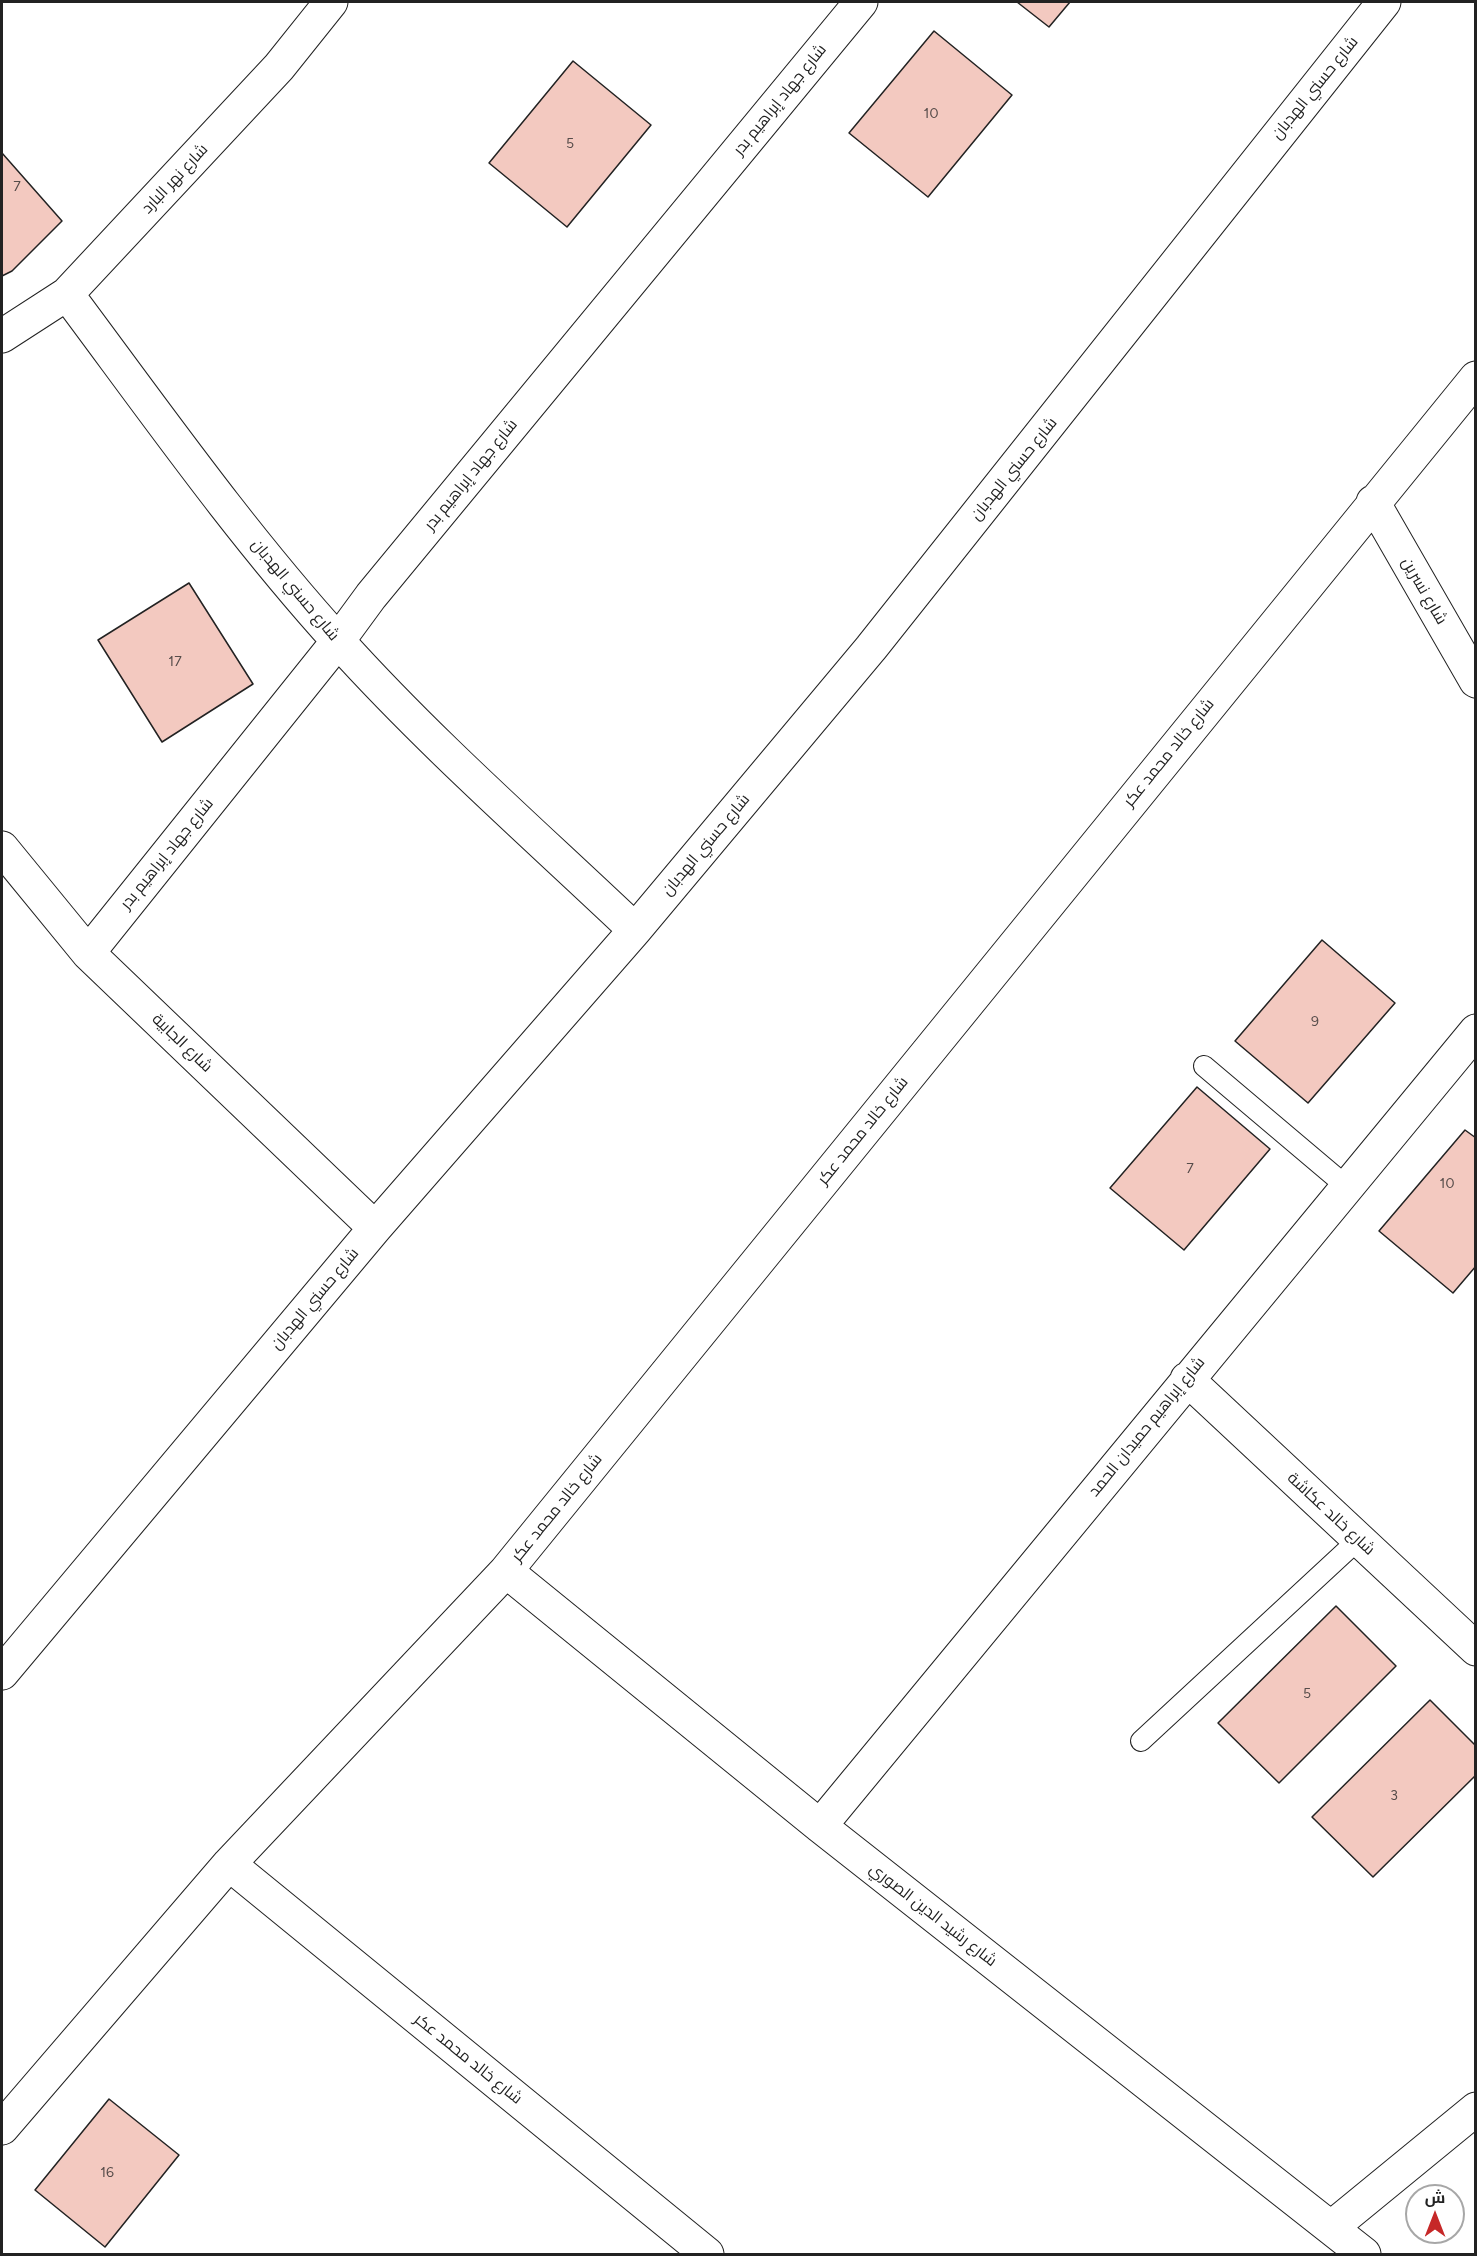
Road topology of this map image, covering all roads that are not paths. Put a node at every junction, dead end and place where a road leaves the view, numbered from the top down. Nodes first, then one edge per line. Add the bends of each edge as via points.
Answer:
1 (331, 2) edge
2 (861, 2) edge
3 (1384, 2) edge
4 (67, 294) junction
5 (2, 336) edge
6 (1476, 378) edge
7 (1373, 501) junction
8 (338, 641) junction
9 (1476, 681) edge
10 (2, 848) edge
11 (635, 930) junction
12 (88, 953) junction
13 (1476, 1031) edge
14 (1204, 1066) dead end
15 (1347, 1186) junction
16 (375, 1228) junction
17 (1186, 1379) junction
18 (1358, 1540) junction
19 (506, 1571) junction
20 (1476, 1649) edge
21 (2, 1673) edge
22 (1141, 1741) dead end
23 (820, 1826) junction
24 (229, 1864) junction
25 (1476, 2109) edge
26 (2, 2128) edge
27 (1332, 2227) junction
28 (707, 2254) edge
29 (1364, 2254) edge

1 - 4 street, شارع نهر البارد via 279,67
2 - 8 street, شارع جهاد إبراهيم بدر
3 - 11 street, شارع حسني الهدبان via 878,639
4 - 5 street, شارع نهر البارد
4 - 8 street, شارع حسني الهدبان via 224,504
6 - 7 street, شارع خالد محمد عكر
7 - 9 street, شارع نسرين
7 - 19 street, شارع خالد محمد عكر
8 - 11 street, شارع حسني الهدبان via 425,732
8 - 12 street, شارع جهاد إبراهيم بدر
10 - 12 street, شارع الجابية
11 - 16 street, شارع حسني الهدبان
12 - 16 street, شارع الجابية
13 - 15 street, شارع إبراهيم حميدان الحمد
14 - 15 lane
15 - 17 street, شارع إبراهيم حميدان الحمد
16 - 21 street, شارع حسني الهدبان
17 - 18 street, شارع خالد عكاشة
17 - 23 street, شارع إبراهيم حميدان الحمد
18 - 20 street, شارع خالد عكاشة
18 - 22 lane
19 - 23 street, شارع رشيد الدين الصوري
19 - 24 street, شارع خالد محمد عكر
23 - 27 street, شارع رشيد الدين الصوري
24 - 26 street, شارع خالد محمد عكر
24 - 28 street, شارع خالد محمد عكر
25 - 27 street
27 - 29 street, شارع رشيد الدين الصوري

